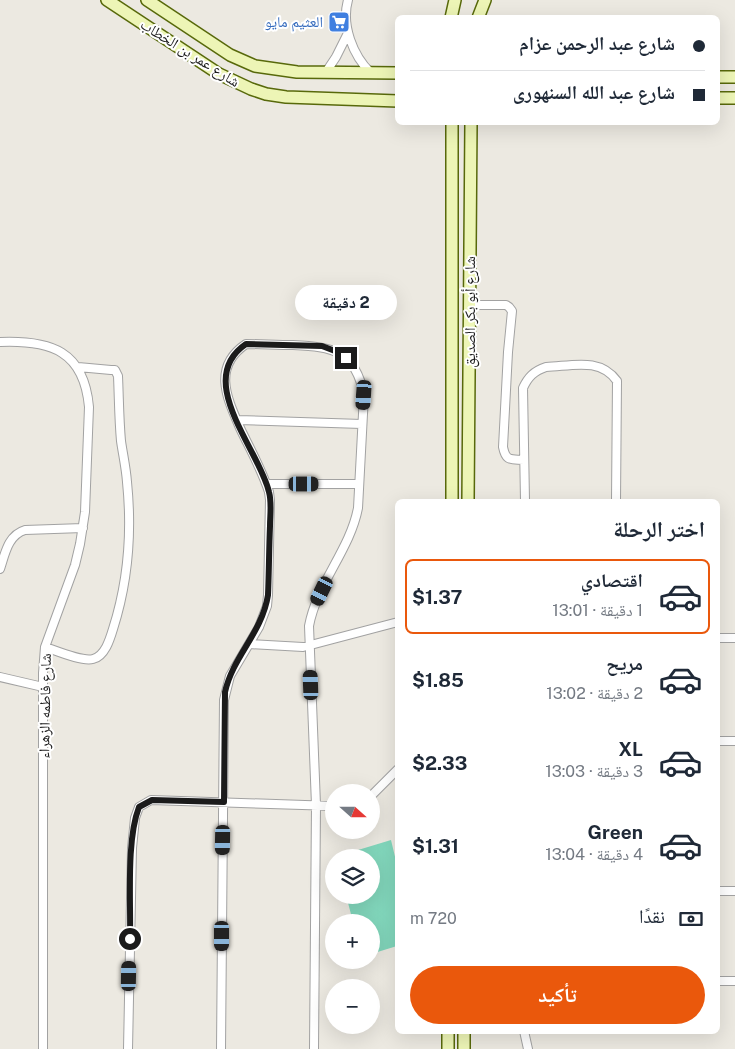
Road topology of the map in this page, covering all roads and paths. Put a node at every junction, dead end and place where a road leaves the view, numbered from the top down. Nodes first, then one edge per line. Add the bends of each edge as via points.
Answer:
1 (107, 0) edge
2 (147, 0) edge
3 (348, 0) edge
4 (455, 0) edge
5 (485, 0) edge
6 (452, 15) edge
7 (479, 15) edge
8 (348, 33) junction
9 (326, 72) junction
10 (395, 73) edge
11 (372, 74) junction
12 (720, 77) edge
13 (735, 77) edge
14 (720, 98) edge
15 (735, 98) edge
16 (395, 101) edge
17 (452, 125) edge
18 (471, 125) edge
19 (470, 304) junction
20 (0, 342) edge
21 (78, 367) junction
22 (237, 420) junction
23 (362, 424) junction
24 (524, 460) junction
25 (267, 484) junction
26 (359, 484) junction
27 (452, 499) edge
28 (468, 499) edge
29 (525, 499) edge
30 (616, 499) edge
31 (82, 528) junction
32 (0, 569) edge
33 (395, 623) edge
34 (720, 638) edge
35 (735, 638) edge
36 (249, 644) junction
37 (310, 645) junction
38 (45, 648) junction
39 (0, 677) edge
40 (43, 687) junction
41 (720, 741) edge
42 (735, 741) edge
43 (395, 772) edge
44 (380, 787) edge
45 (224, 802) junction
46 (316, 805) junction
47 (325, 806) edge
48 (720, 891) edge
49 (735, 891) edge
50 (720, 981) edge
51 (735, 981) edge
52 (448, 1034) edge
53 (464, 1034) edge
54 (525, 1034) edge
55 (43, 1049) edge
56 (128, 1049) edge
57 (221, 1049) edge
58 (314, 1049) edge
59 (448, 1049) edge
60 (464, 1049) edge
61 (528, 1049) edge

1 - 16 street, شارع عمر بن الخطاب via 218,74 251,89 286,97
2 - 9 street, شارع عمر بن الخطاب via 230,55 255,66
3 - 8 street
4 - 6 street
5 - 7 street
8 - 9 street
8 - 11 street via 363,65
9 - 11 street, شارع عمر بن الخطاب
10 - 11 street, شارع عمر بن الخطاب
12 - 13 street
14 - 15 street
17 - 27 street, شارع أبو بكر الصديق
18 - 19 street, شارع أبو بكر الصديق
19 - 24 street via 506,305 512,311 503,447 508,458
19 - 28 street, شارع أبو بكر الصديق
20 - 21 street via 32,342 48,346
21 - 31 street, شارع فاطمه الزهراء via 89,408
21 - 38 street via 115,370 118,376 121,440 128,482 125,576 121,603 101,654 86,660
22 - 23 street
22 - 23 street via 226,394 226,376 234,354 246,344 322,346 346,358 355,369 364,395
22 - 25 street
23 - 26 street
24 - 29 street
24 - 30 street via 523,388 531,374 546,367 595,365 604,368 616,381
25 - 26 street
25 - 36 street via 270,500 268,595 263,617
26 - 37 street via 358,508 350,537 311,615
31 - 32 street via 19,532 10,542
31 - 38 street, شارع فاطمه الزهراء via 75,565
33 - 37 street
34 - 35 street
36 - 37 street
36 - 45 street via 230,676 225,692
37 - 46 street
38 - 40 street, شارع فاطمه الزهراء
39 - 40 street
40 - 55 street, شارع فاطمه الزهراء
41 - 42 street
43 - 44 street
45 - 46 street
45 - 56 street via 152,800 139,807 132,848
45 - 57 street
46 - 47 street
46 - 58 street
48 - 49 street
50 - 51 street
52 - 59 street
53 - 60 street
54 - 61 street

